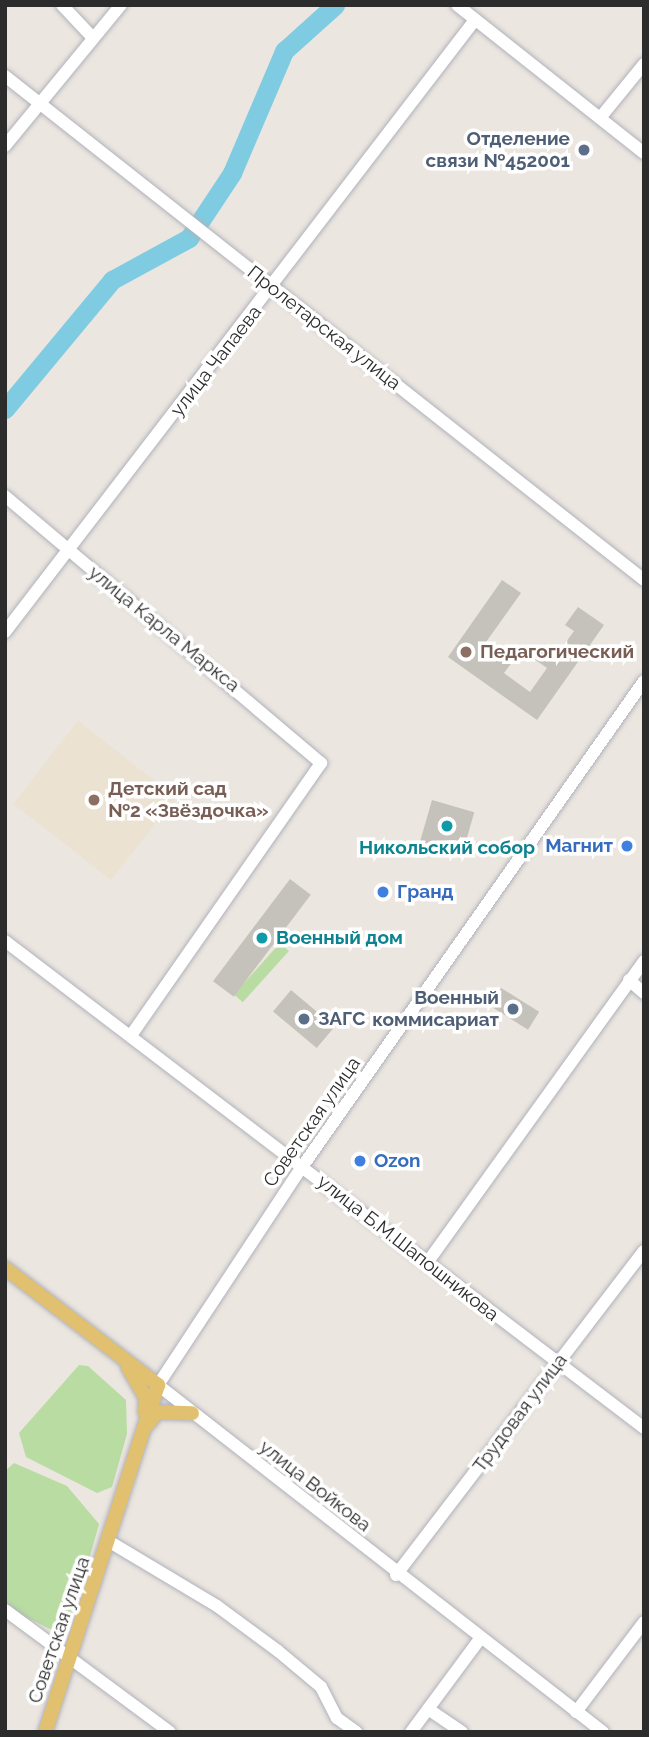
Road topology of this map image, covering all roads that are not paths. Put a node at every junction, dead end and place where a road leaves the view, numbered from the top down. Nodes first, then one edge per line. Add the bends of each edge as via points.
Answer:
1 (62, 5) edge
2 (121, 5) edge
3 (457, 5) edge
4 (475, 20) junction
5 (92, 37) junction
6 (644, 64) edge
7 (5, 76) edge
8 (38, 102) junction
9 (600, 118) junction
10 (5, 146) edge
11 (644, 153) edge
12 (272, 288) junction
13 (5, 496) edge
14 (69, 552) junction
15 (644, 580) edge
16 (5, 632) edge
17 (644, 681) edge
18 (5, 941) edge
19 (644, 961) edge
20 (629, 980) junction
21 (644, 993) edge
22 (131, 1035) junction
23 (302, 1167) junction
24 (644, 1251) edge
25 (427, 1263) junction
26 (5, 1268) edge
27 (121, 1357) junction
28 (556, 1364) junction
29 (158, 1385) junction
30 (192, 1413) junction
31 (644, 1428) edge
32 (144, 1431) junction
33 (110, 1542) junction
34 (396, 1575) junction
35 (5, 1610) edge
36 (644, 1622) edge
37 (479, 1640) junction
38 (71, 1654) junction
39 (428, 1709) junction
40 (576, 1712) junction
41 (45, 1732) edge
42 (170, 1732) edge
43 (356, 1732) edge
44 (411, 1732) edge
45 (462, 1732) edge
46 (603, 1732) edge

1 - 5 street
2 - 5 street
3 - 4 street
4 - 9 street
4 - 12 street, улица Чапаева
5 - 8 street
6 - 9 street
7 - 8 street, Пролетарская улица
8 - 10 street
8 - 12 street, Пролетарская улица
9 - 11 street
12 - 14 street, улица Чапаева
12 - 15 street, Пролетарская улица
13 - 14 street, улица Карла Маркса
14 - 16 street, улица Чапаева
14 - 22 street, улица Карла Маркса via 321,763
17 - 23 street, Советская улица
18 - 22 street, улица Б.М.Шапошникова
19 - 20 street
20 - 21 street
20 - 25 street
22 - 23 street, улица Б.М.Шапошникова
23 - 25 street, улица Б.М.Шапошникова
23 - 29 street, Советская улица
24 - 28 street, Трудовая улица
25 - 28 street, улица Б.М.Шапошникова
26 - 27 main road, улица Войкова
27 - 29 main road, улица Войкова
27 - 32 main road via 146,1398
28 - 31 street, улица Б.М.Шапошникова
28 - 34 street, Трудовая улица
29 - 30 street, улица Войкова
29 - 32 main road, Советская улица
30 - 32 main road via 157,1412
30 - 34 street, улица Войкова
32 - 33 main road, Советская улица
33 - 38 main road, Советская улица
33 - 43 street, Советская улица via 217,1606 278,1651 321,1687 337,1718
34 - 37 street, улица Войкова
35 - 38 street
36 - 40 street
37 - 39 street
37 - 40 street, улица Войкова
38 - 41 main road, Советская улица
38 - 42 street
39 - 44 street
39 - 45 street
40 - 46 street, улица Войкова

